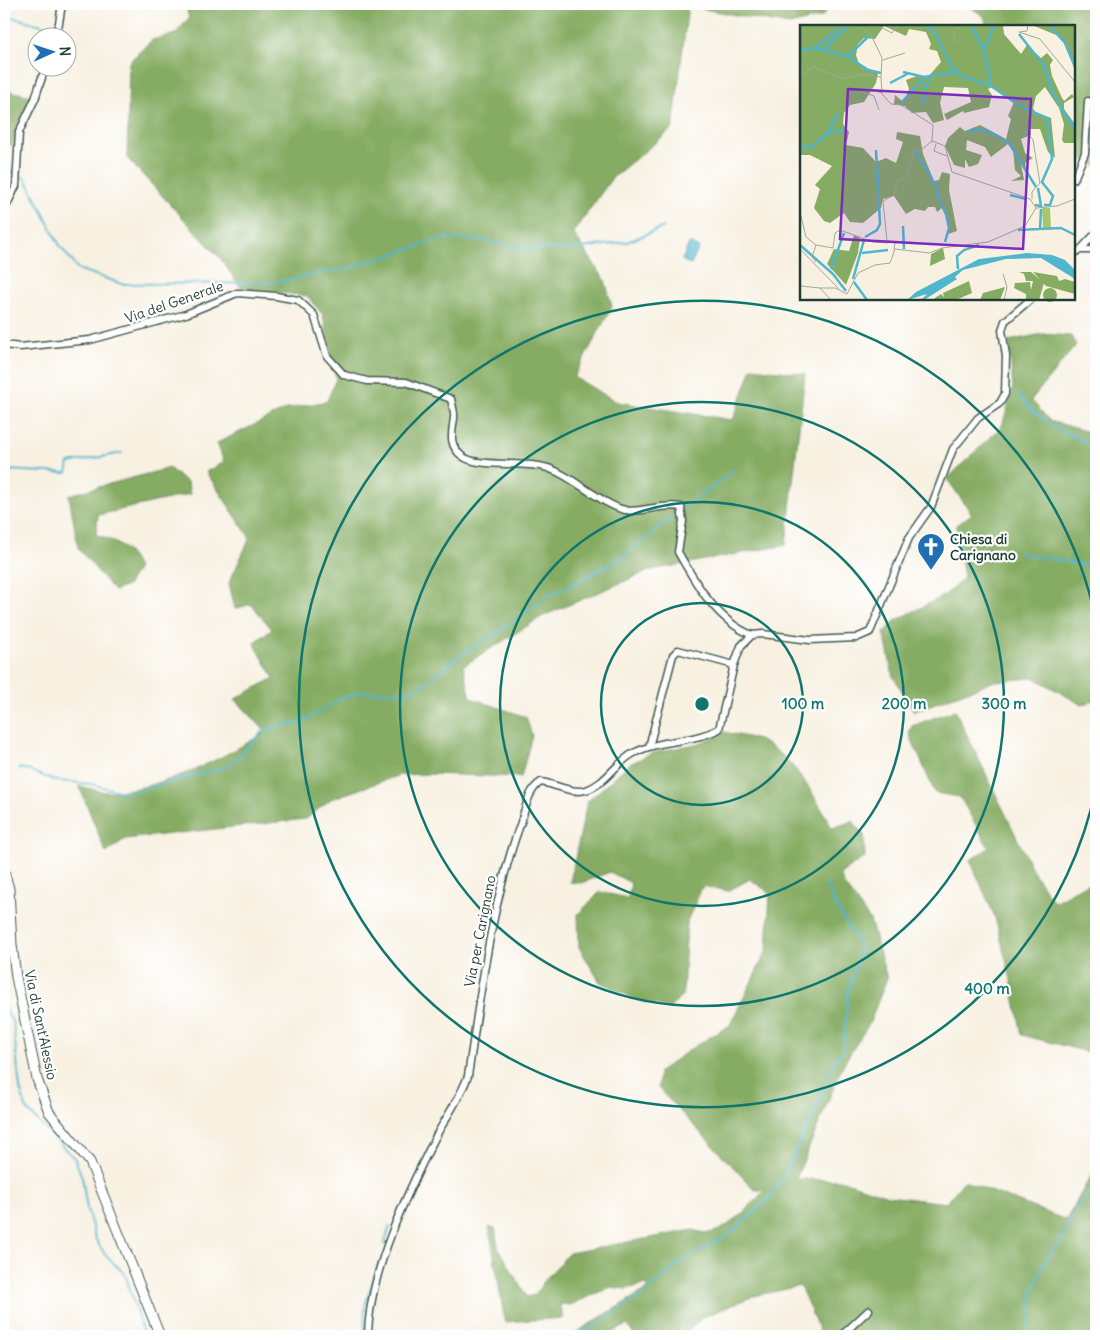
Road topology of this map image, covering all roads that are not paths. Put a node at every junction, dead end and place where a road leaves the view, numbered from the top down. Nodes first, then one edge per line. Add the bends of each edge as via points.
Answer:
1 (62, 4) edge
2 (57, 28) edge
3 (42, 78) edge
4 (1096, 106) edge
5 (1075, 177) edge
6 (4, 211) edge
7 (1096, 233) edge
8 (1096, 250) edge
9 (1077, 251) edge
10 (1030, 300) edge
11 (4, 345) edge
12 (752, 635) junction
13 (734, 665) junction
14 (649, 747) junction
15 (4, 871) edge
16 (869, 1310) dead end
17 (160, 1336) edge
18 (368, 1336) edge
19 (841, 1336) edge

1 - 2 street
3 - 6 street via 19,132 16,186
4 - 5 street via 1088,101 1085,152
7 - 9 street
8 - 9 street
10 - 12 street via 1005,321 1002,330 1006,356 1005,394 1000,403 978,418 953,448 931,507 909,538 870,632 856,638 810,640
11 - 12 street, Via del Generale via 20,348 116,335 186,314 237,293 298,300 314,315 327,356 344,375 367,381 406,382 451,399 454,416 452,444 472,462 546,467 626,511 668,505 681,507 683,522 678,552 706,599 741,630
12 - 13 street, Via per Carignano via 741,646
13 - 14 street, Via per Carignano via 719,729 704,737
13 - 14 street via 678,650 673,655
14 - 18 street, Via per Carignano via 624,760 606,778 587,790 541,782 532,790 496,899 468,1076 462,1094 437,1134 397,1217 368,1313
15 - 17 street, Via di Sant'Alessio via 10,889 16,977 37,1079 49,1112 90,1162
16 - 19 street

